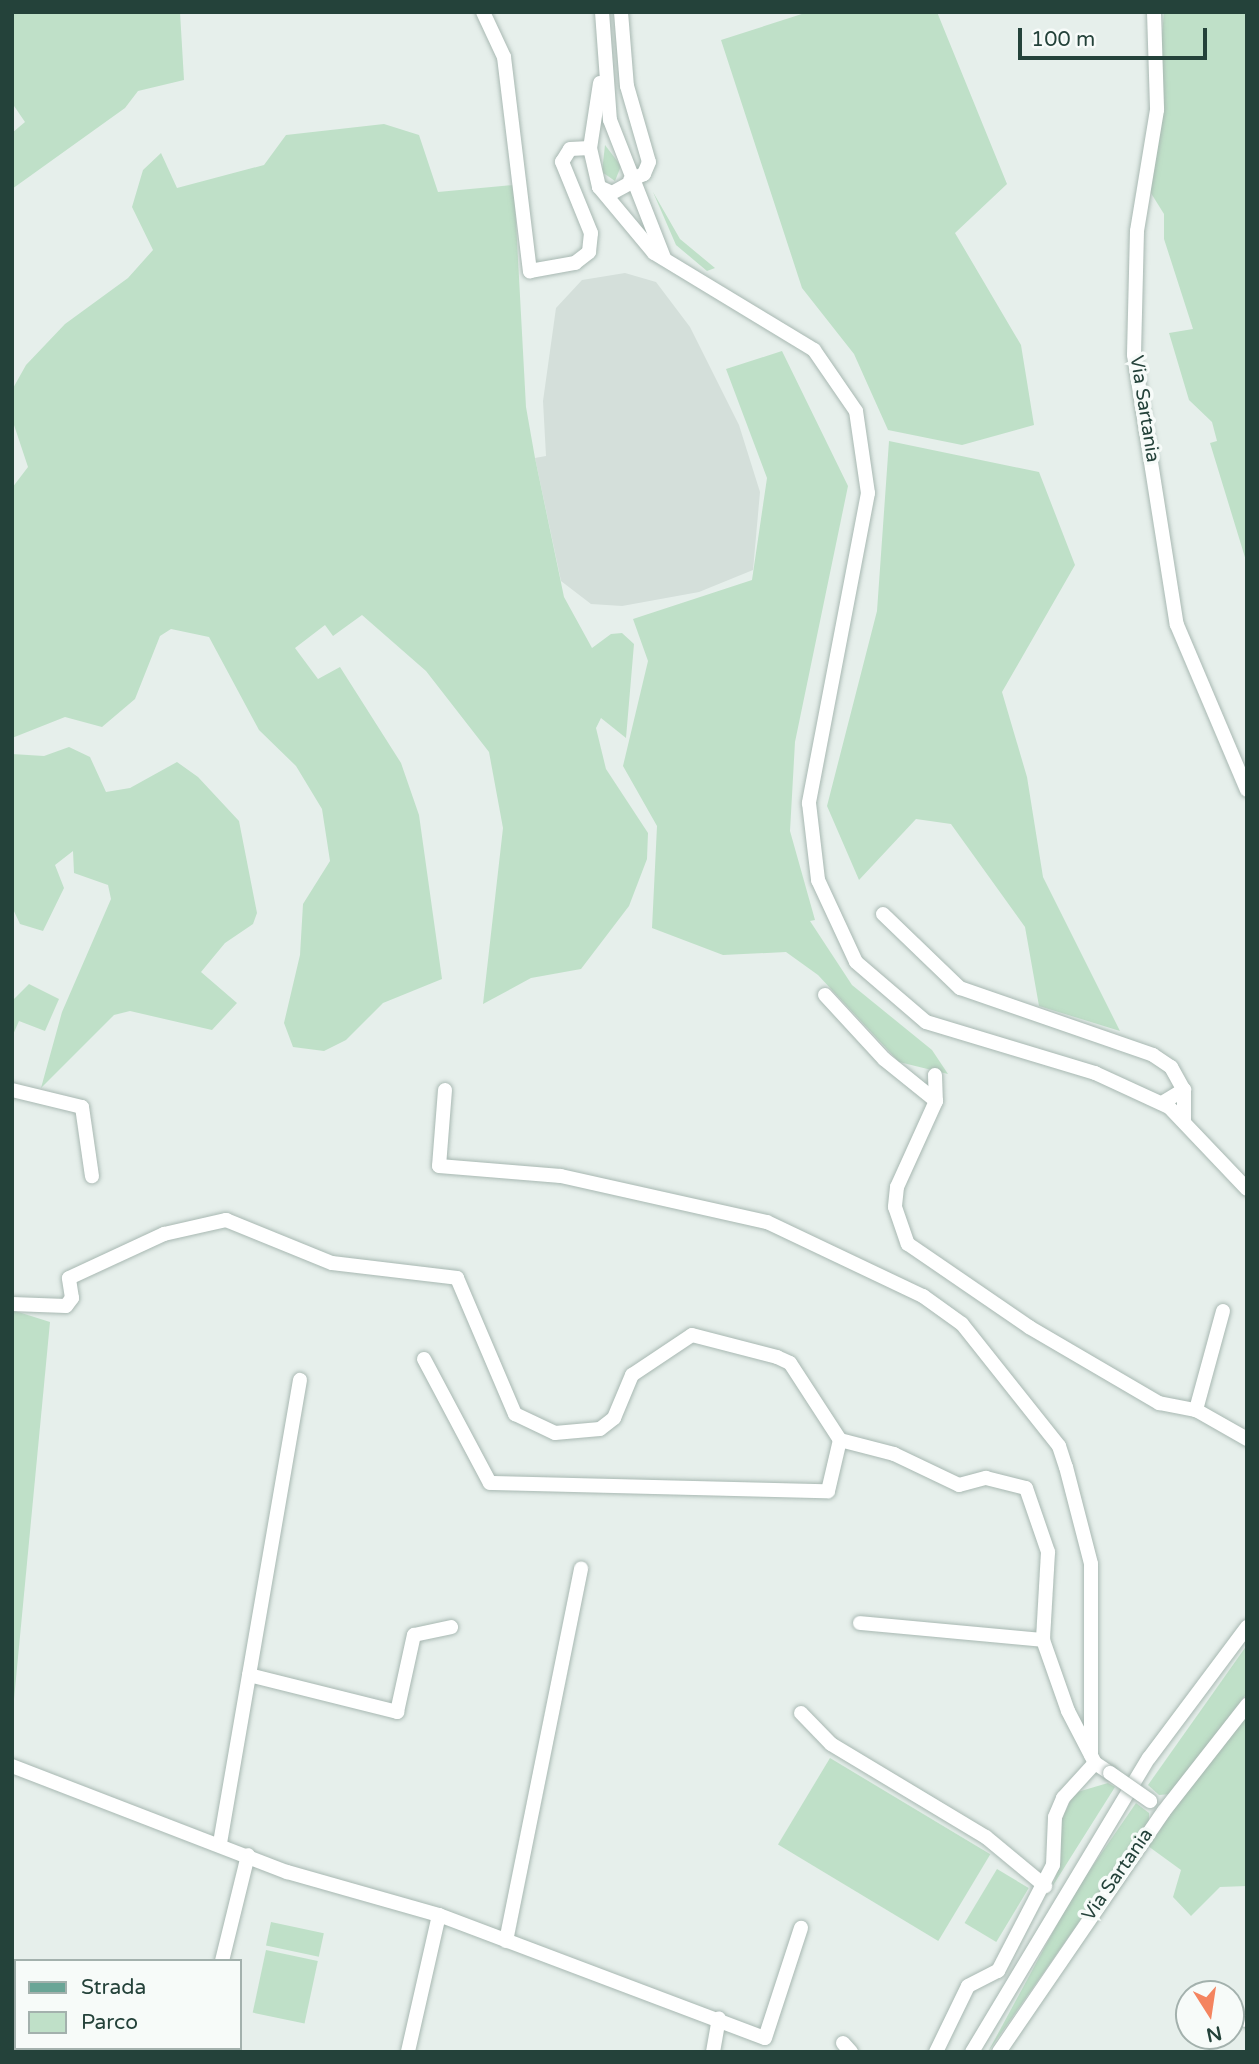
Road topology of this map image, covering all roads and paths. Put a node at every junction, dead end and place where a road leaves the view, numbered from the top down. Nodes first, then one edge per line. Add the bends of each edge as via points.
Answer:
1 (483, 12) edge
2 (602, 12) edge
3 (621, 12) edge
4 (1154, 12) edge
5 (603, 64) junction
6 (620, 147) junction
7 (591, 150) junction
8 (629, 176) junction
9 (600, 187) junction
10 (664, 260) junction
11 (1247, 790) edge
12 (883, 914) dead end
13 (825, 995) dead end
14 (935, 1075) dead end
15 (12, 1090) edge
16 (445, 1090) dead end
17 (1184, 1090) junction
18 (936, 1101) junction
19 (1162, 1103) junction
20 (1184, 1121) junction
21 (92, 1176) dead end
22 (1247, 1189) edge
23 (12, 1304) edge
24 (1223, 1311) dead end
25 (424, 1359) dead end
26 (300, 1380) dead end
27 (1196, 1410) junction
28 (1247, 1438) edge
29 (840, 1440) junction
30 (580, 1568) dead end
31 (860, 1623) dead end
32 (1247, 1626) edge
33 (451, 1627) dead end
34 (1043, 1640) junction
35 (249, 1675) junction
36 (1247, 1705) edge
37 (801, 1713) dead end
38 (1093, 1759) junction
39 (12, 1766) edge
40 (1164, 1811) junction
41 (220, 1843) junction
42 (248, 1855) junction
43 (1045, 1886) junction
44 (439, 1915) junction
45 (800, 1928) dead end
46 (506, 1941) junction
47 (222, 1959) edge
48 (719, 2019) junction
49 (12, 2050) edge
50 (20, 2052) edge
51 (408, 2052) edge
52 (713, 2052) edge
53 (936, 2052) edge
54 (972, 2052) edge
55 (999, 2052) edge

1 - 7 street via 503,57 530,271 575,263 589,252 591,233 562,162
2 - 5 street
3 - 8 street via 627,86 649,162 644,174
4 - 11 street, Via Sartania via 1158,79 1137,231 1134,355 1177,625
5 - 6 street
5 - 7 street
6 - 7 street via 604,140
6 - 8 street
7 - 9 street
8 - 9 street via 612,192
8 - 10 street
9 - 10 street via 639,241
10 - 19 street via 790,332 830,368 863,436 865,521 822,708 810,790 811,848 832,918 856,962 926,1022 1095,1073
12 - 17 street via 960,988 1153,1055 1171,1067
13 - 18 street via 884,1059
14 - 18 street
15 - 21 street via 82,1107
16 - 38 street via 439,1166 585,1180 768,1222 923,1296 962,1324 1059,1446 1066,1468 1091,1564
17 - 19 street
17 - 20 street
18 - 27 street via 897,1187 895,1207 908,1244 1159,1403
19 - 20 street
20 - 22 street
23 - 29 street via 66,1306 72,1298 69,1278 164,1234 226,1220 332,1263 457,1278 515,1414 555,1433 600,1429 614,1418 632,1375 692,1335 790,1363
24 - 27 street
25 - 29 street via 490,1483 828,1491
26 - 35 street
27 - 28 street
29 - 34 street via 894,1454 958,1485 986,1478 1026,1488 1048,1552
30 - 46 street
31 - 34 street
32 - 54 street via 1149,1758
33 - 35 street via 414,1635 397,1712
34 - 38 street
35 - 41 street
36 - 40 street, Via Sartania
37 - 43 street via 831,1744 986,1837
38 - 40 street, bridge
38 - 43 street via 1055,1817
39 - 41 street
40 - 55 street, Via Sartania
41 - 42 street
42 - 44 street
42 - 47 street
43 - 53 street via 999,1971 968,1986
44 - 46 street
44 - 51 street
45 - 48 street via 770,2034 765,2038
46 - 48 street
48 - 52 street
49 - 50 main road

